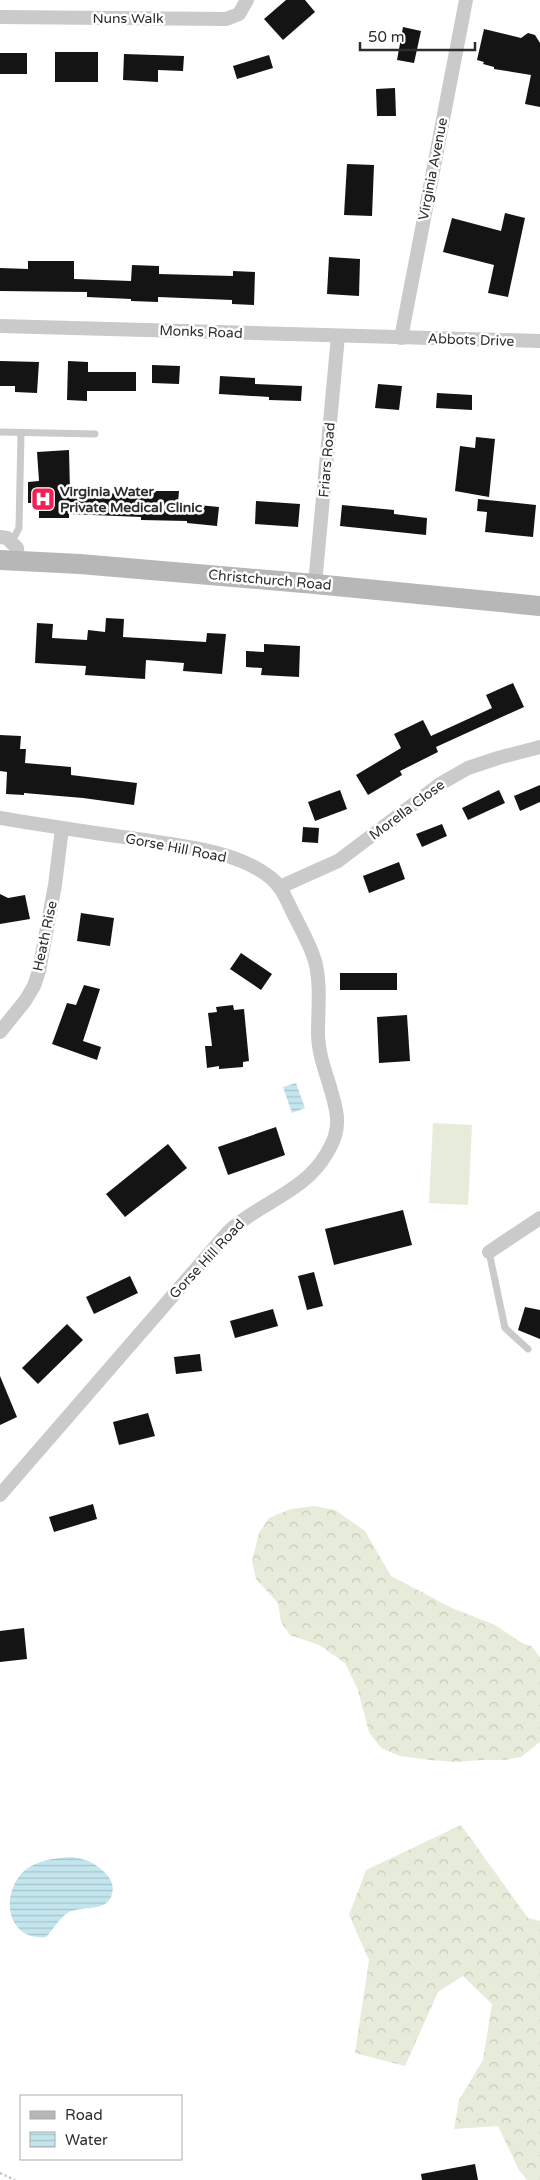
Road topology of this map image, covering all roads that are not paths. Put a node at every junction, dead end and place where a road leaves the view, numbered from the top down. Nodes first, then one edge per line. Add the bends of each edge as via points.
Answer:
1 (248, 0) edge
2 (466, 0) edge
3 (0, 17) edge
4 (0, 326) edge
5 (338, 336) junction
6 (401, 338) junction
7 (540, 341) edge
8 (0, 432) edge
9 (22, 433) junction
10 (95, 434) dead end
11 (7, 549) edge
12 (315, 584) junction
13 (540, 606) edge
14 (540, 747) edge
15 (0, 818) edge
16 (62, 828) junction
17 (280, 887) junction
18 (0, 1032) edge
19 (540, 1218) edge
20 (489, 1252) joint
21 (528, 1349) dead end
22 (0, 1495) edge

1 - 3 street, Nuns Walk via 239,14 226,19
2 - 6 street, Virginia Avenue
4 - 5 street, Monks Road
5 - 6 street, Monks Road
5 - 12 street, Friars Road
6 - 7 street, Abbots Drive
8 - 9 lane
9 - 10 lane
9 - 11 lane via 19,528
11 - 12 main road, Christchurch Road
12 - 13 main road, Christchurch Road
14 - 17 street, Morella Close via 468,768 416,800 338,861
15 - 16 street, Gorse Hill Road
16 - 17 street, Gorse Hill Road via 219,854 261,872
16 - 18 street, Heath Rise via 39,971 25,1001
17 - 22 street, Gorse Hill Road via 316,963 318,1036 337,1117 335,1139 309,1177 290,1192 249,1214 228,1232
19 - 20 street
20 - 21 lane via 505,1328

